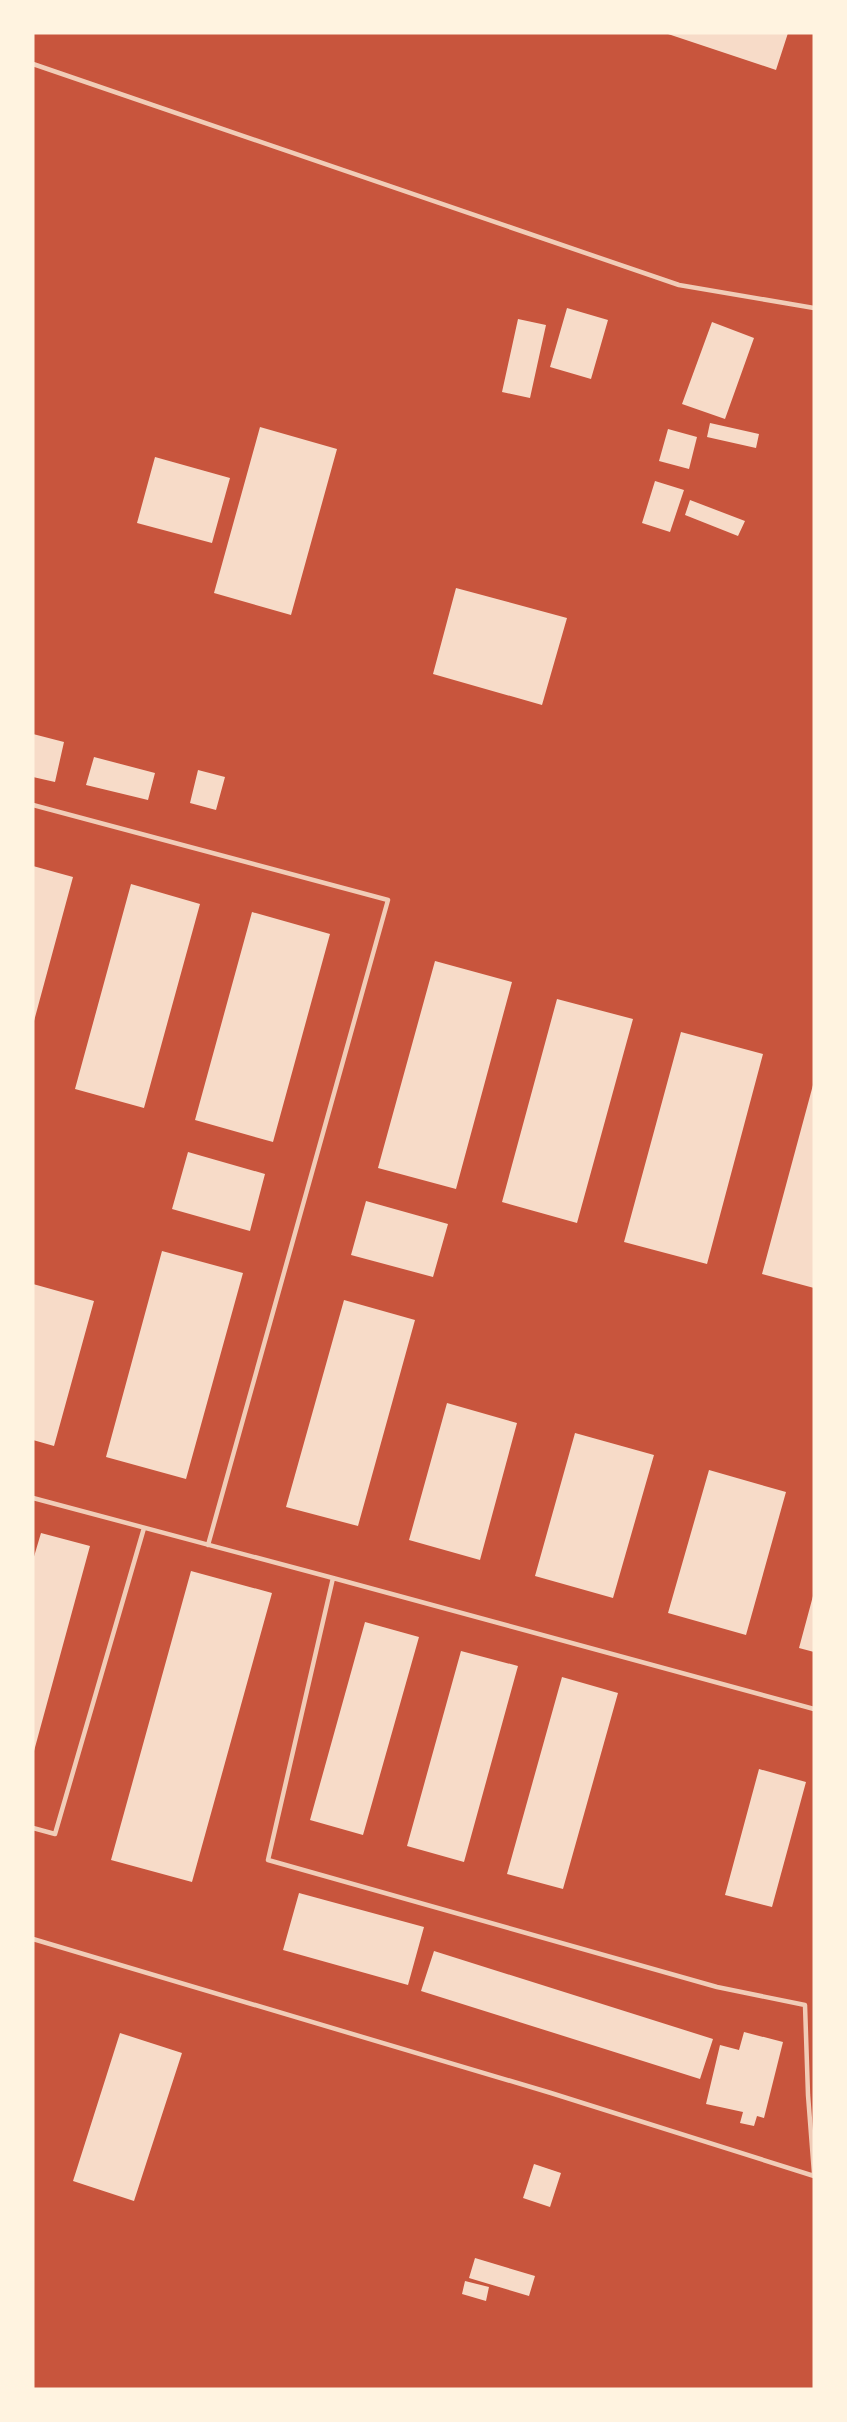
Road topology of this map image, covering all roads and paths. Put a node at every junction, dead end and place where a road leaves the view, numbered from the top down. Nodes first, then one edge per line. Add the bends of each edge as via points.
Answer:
1 (33, 64) edge
2 (814, 308) edge
3 (33, 805) edge
4 (33, 1498) edge
5 (144, 1528) junction
6 (208, 1545) junction
7 (333, 1578) junction
8 (814, 1709) edge
9 (33, 1828) edge
10 (33, 1939) edge
11 (814, 2175) edge

1 - 2 lane via 679,285
3 - 6 lane via 388,900
4 - 5 lane
5 - 6 lane
5 - 9 lane via 55,1834
6 - 7 lane
7 - 8 lane
7 - 11 lane via 268,1860 717,1987 805,2005
10 - 11 lane via 550,2092

